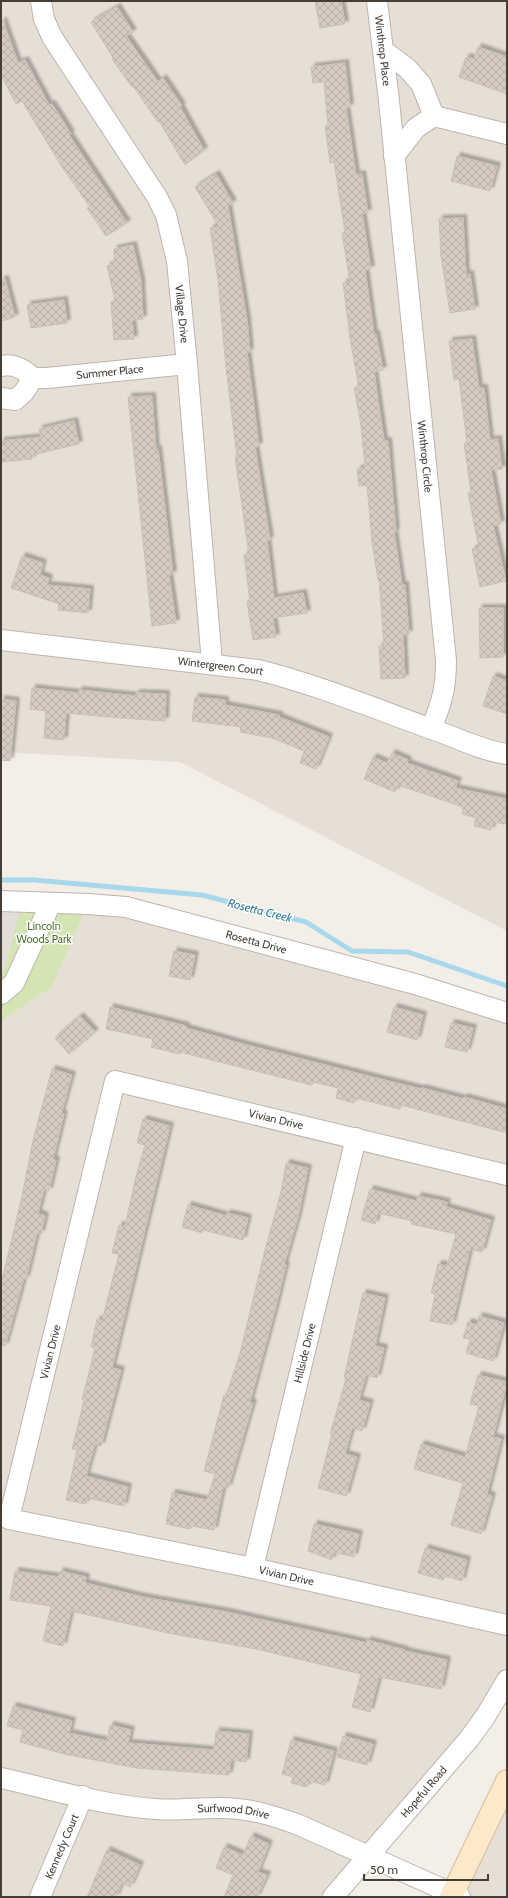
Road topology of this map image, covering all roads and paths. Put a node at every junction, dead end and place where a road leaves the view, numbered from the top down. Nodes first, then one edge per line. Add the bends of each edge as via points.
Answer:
1 (41, 1) edge
2 (377, 1) edge
3 (384, 51) junction
4 (389, 101) joint
5 (434, 116) junction
6 (507, 134) edge
7 (394, 156) junction
8 (187, 364) junction
9 (1, 366) edge
10 (33, 378) junction
11 (1, 398) edge
12 (1, 640) edge
13 (212, 664) junction
14 (431, 729) junction
15 (507, 754) edge
16 (1, 901) edge
17 (51, 903) junction
18 (1, 994) edge
19 (507, 1013) edge
20 (356, 1138) junction
21 (507, 1175) edge
22 (253, 1568) junction
23 (507, 1625) edge
24 (507, 1680) edge
25 (1, 1778) edge
26 (507, 1781) edge
27 (83, 1796) junction
28 (368, 1856) junction
29 (455, 1896) edge
30 (40, 1897) edge
31 (333, 1897) edge

1 - 8 street, Village Drive via 44,19 52,38 157,197 166,215 177,261
2 - 3 street, Winthrop Place
3 - 4 street, Winthrop Place
3 - 5 street via 407,68 421,84
4 - 7 street, Winthrop Circle
5 - 6 street
5 - 7 street via 416,128
7 - 14 street, Winthrop Circle via 446,660 446,684 442,703
8 - 10 street, Summer Place
8 - 13 street, Village Drive
9 - 10 street via 15,365
10 - 11 street via 15,400
12 - 13 street, Wintergreen Court
13 - 14 street, Wintergreen Court via 258,670 296,679
14 - 15 street
16 - 17 street, Rosetta Drive
17 - 18 street via 14,983
17 - 19 street, Rosetta Drive via 126,907 415,984
20 - 21 street, Vivian Drive
20 - 22 street, Hillside Drive
20 - 22 street, Vivian Drive via 115,1081 9,1520
22 - 23 street, Vivian Drive
24 - 28 street, Hopeful Road via 469,1739
25 - 27 street, Surfwood Drive
26 - 29 main road
27 - 28 street, Surfwood Drive via 156,1810 251,1810 299,1826
27 - 30 street, Kennedy Court
28 - 29 street, Surfwood Drive
28 - 31 street, Hopeful Road

